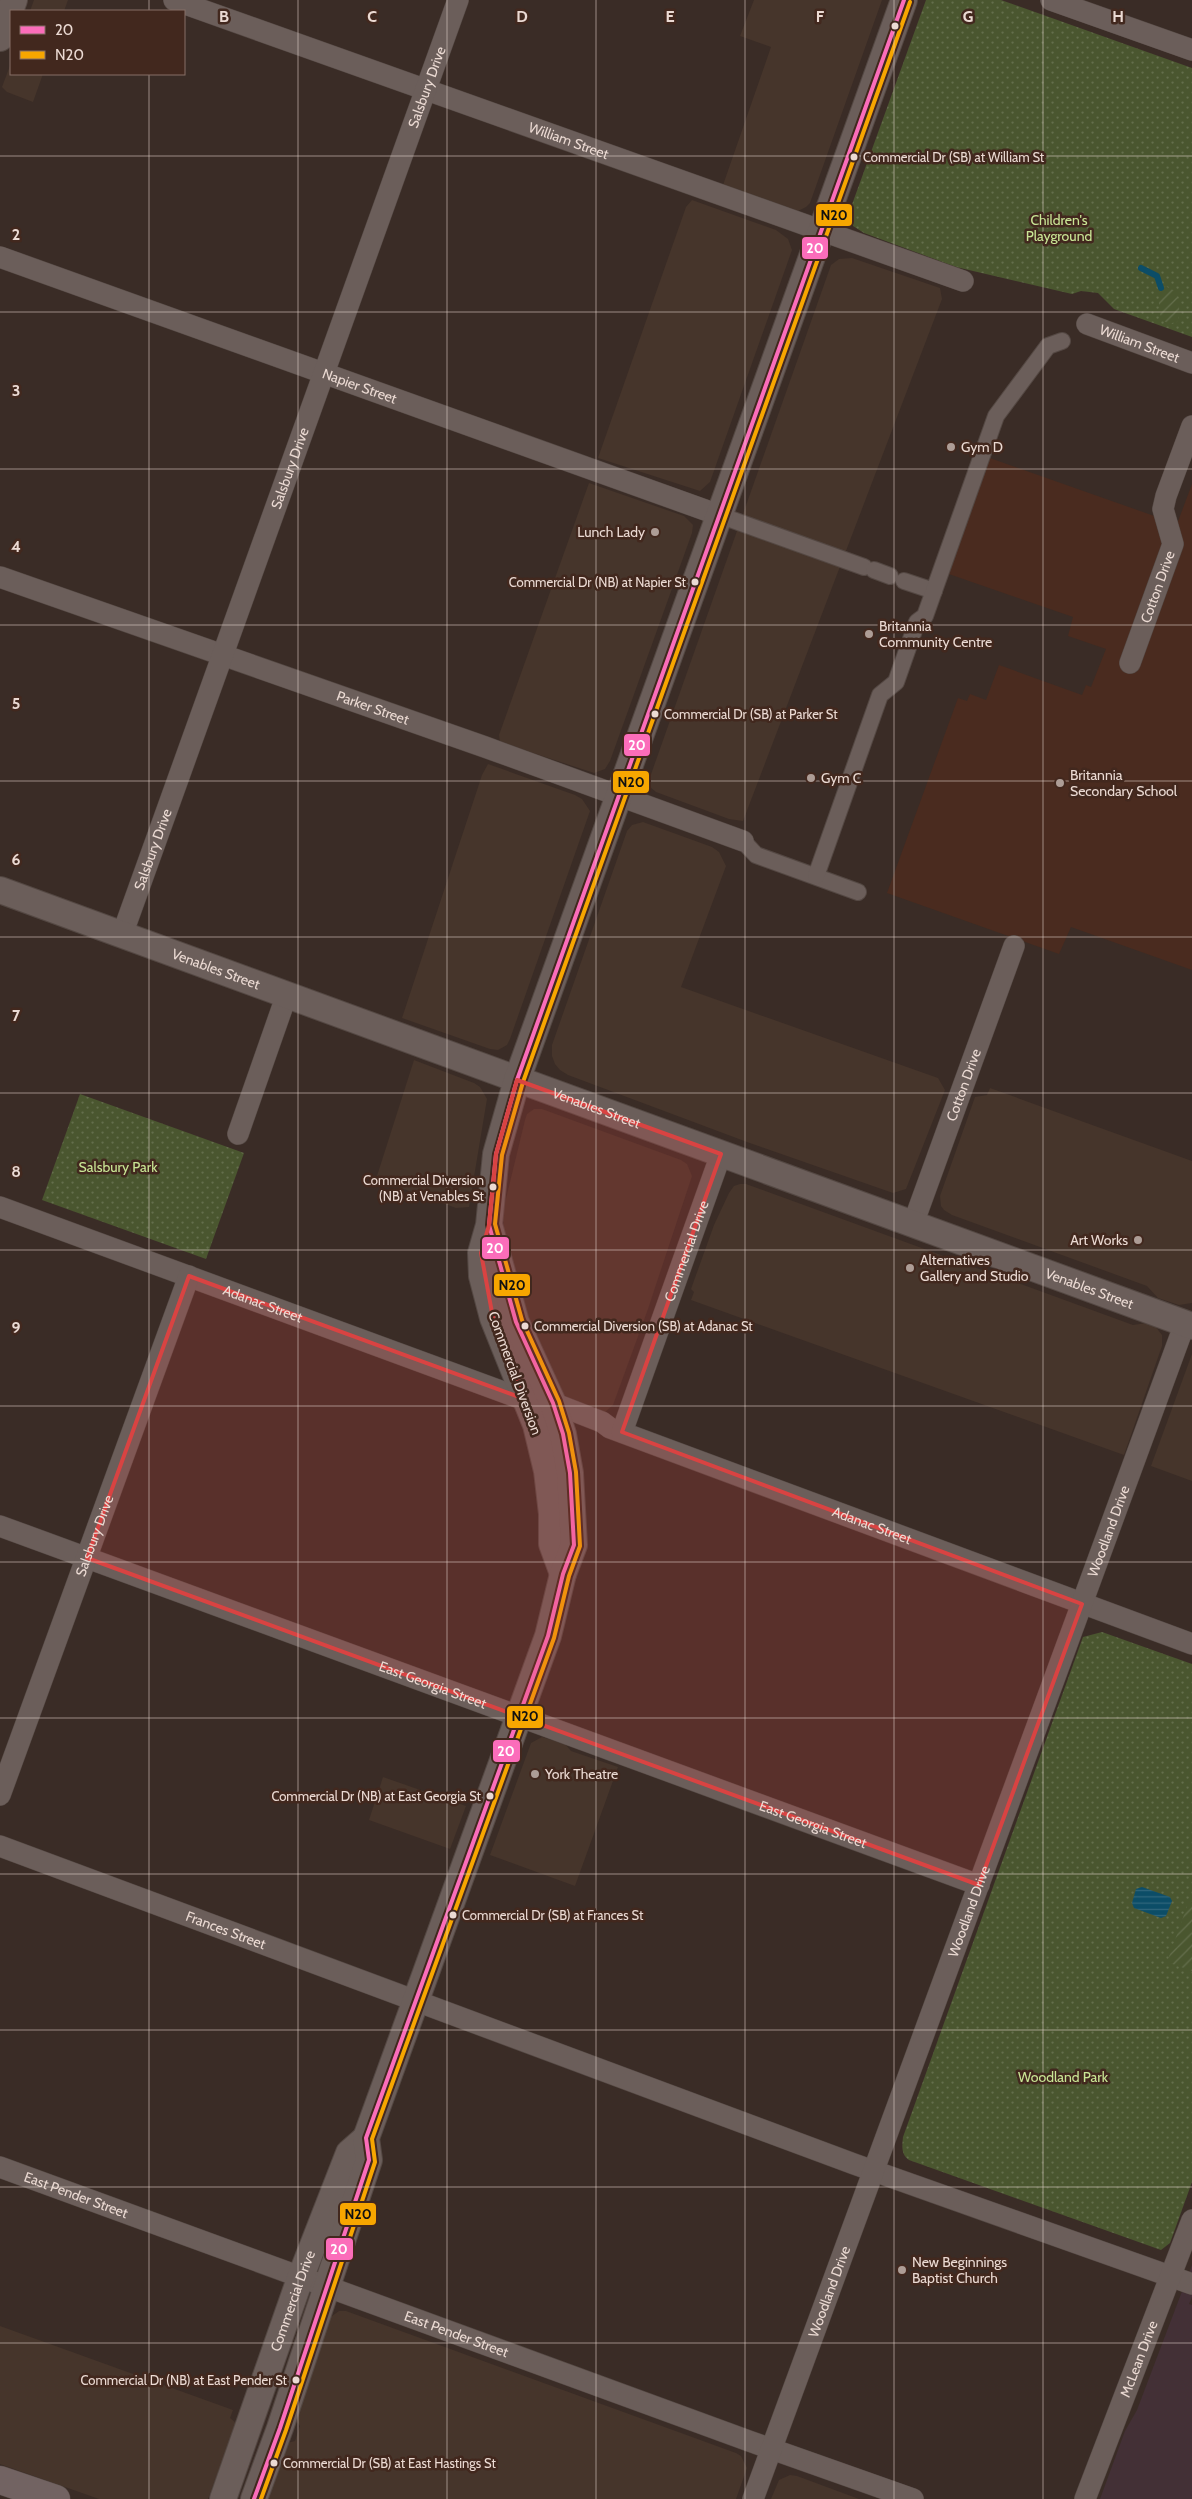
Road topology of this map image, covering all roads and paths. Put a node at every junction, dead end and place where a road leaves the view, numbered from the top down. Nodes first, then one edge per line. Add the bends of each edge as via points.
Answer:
1 (174, 0) edge
2 (458, 0) edge
3 (904, 0) edge
4 (1051, 0) edge
5 (10, 11) edge
6 (0, 38) edge
7 (1192, 50) edge
8 (425, 90) junction
9 (821, 231) junction
10 (0, 257) edge
11 (962, 281) dead end
12 (1087, 324) dead end
13 (1062, 341) dead end
14 (1192, 363) edge
15 (324, 373) junction
16 (1192, 426) edge
17 (719, 515) junction
18 (0, 577) edge
19 (934, 591) junction
20 (223, 656) junction
21 (1130, 663) dead end
22 (619, 795) junction
23 (743, 841) joint
24 (816, 876) junction
25 (0, 890) edge
26 (858, 892) dead end
27 (122, 935) junction
28 (1014, 946) dead end
29 (287, 994) junction
30 (517, 1080) junction
31 (238, 1134) dead end
32 (721, 1154) junction
33 (0, 1207) edge
34 (913, 1224) junction
35 (489, 1225) junction
36 (189, 1276) junction
37 (1188, 1325) edge
38 (525, 1400) junction
39 (553, 1404) junction
40 (622, 1432) junction
41 (0, 1526) edge
42 (87, 1558) junction
43 (563, 1574) junction
44 (1082, 1604) junction
45 (1192, 1644) edge
46 (518, 1715) junction
47 (0, 1795) edge
48 (0, 1846) edge
49 (979, 1885) junction
50 (416, 2000) junction
51 (366, 2138) junction
52 (0, 2167) edge
53 (874, 2171) junction
54 (1192, 2220) edge
55 (302, 2276) junction
56 (1170, 2276) junction
57 (1192, 2284) edge
58 (327, 2286) junction
59 (772, 2449) junction
60 (0, 2480) edge
61 (56, 2499) edge
62 (224, 2499) edge
63 (254, 2499) edge
64 (753, 2499) edge
65 (913, 2499) edge
66 (1086, 2499) edge

1 - 8 street, William Street
2 - 8 street, Salsbury Drive
3 - 9 street
4 - 7 street
5 - 6 street
8 - 9 street, William Street
8 - 15 street, Salsbury Drive
9 - 11 street, William Street
9 - 17 street
10 - 15 street, Napier Street
12 - 14 street, William Street
13 - 19 street via 1048,346 996,416
15 - 17 street, Napier Street
15 - 20 street, Salsbury Drive
16 - 21 street, Cotton Drive via 1166,496 1164,509 1173,544
17 - 19 street
17 - 22 street
18 - 20 street, Parker Street
19 - 24 street via 925,616 917,622 896,682 880,695
20 - 22 street, Parker Street
20 - 27 street, Salsbury Drive
22 - 23 street, Parker Street
22 - 30 street
23 - 24 street via 756,855
24 - 26 street
25 - 27 street, Venables Street
27 - 29 street, Venables Street
28 - 34 street, Cotton Drive
29 - 30 street, Venables Street
29 - 31 street
30 - 32 street, Venables Street
30 - 35 street, Commercial Diversion via 496,1154
32 - 34 street, Venables Street
32 - 40 street, Commercial Drive
33 - 36 street, Adanac Street
34 - 37 street, Venables Street
35 - 38 street, Commercial Diversion via 481,1253 482,1276 492,1318
35 - 39 street, Commercial Diversion via 516,1322
36 - 38 street, Adanac Street
36 - 42 street, Salsbury Drive
37 - 44 street, Woodland Drive
38 - 43 street, Commercial Diversion via 536,1425 547,1471 552,1544
39 - 40 street, Adanac Street
39 - 43 street, Commercial Diversion via 566,1449 574,1514 574,1544
40 - 44 street, Adanac Street
41 - 42 street, East Georgia Street
42 - 46 street, East Georgia Street
42 - 47 street, Salsbury Drive
43 - 46 street, Commercial Drive via 548,1636
44 - 45 street, Adanac Street
44 - 49 street, Woodland Drive
46 - 49 street, East Georgia Street
46 - 50 street, Commercial Drive
48 - 50 street, Frances Street
49 - 53 street, Woodland Drive
50 - 51 street, Commercial Drive
50 - 53 street, Frances Street
51 - 55 street, Commercial Drive via 349,2153
51 - 58 street, Commercial Drive via 369,2160
52 - 55 street, East Pender Street
53 - 56 street, Frances Street
53 - 59 street, Woodland Drive
54 - 56 street, McLean Drive
55 - 58 street, East Pender Street
55 - 62 street, Commercial Drive
56 - 57 street, Frances Street
56 - 66 street, McLean Drive
58 - 59 street, East Pender Street
58 - 63 street, Commercial Drive
59 - 64 street, Woodland Drive
59 - 65 street, East Pender Street
60 - 61 main road

